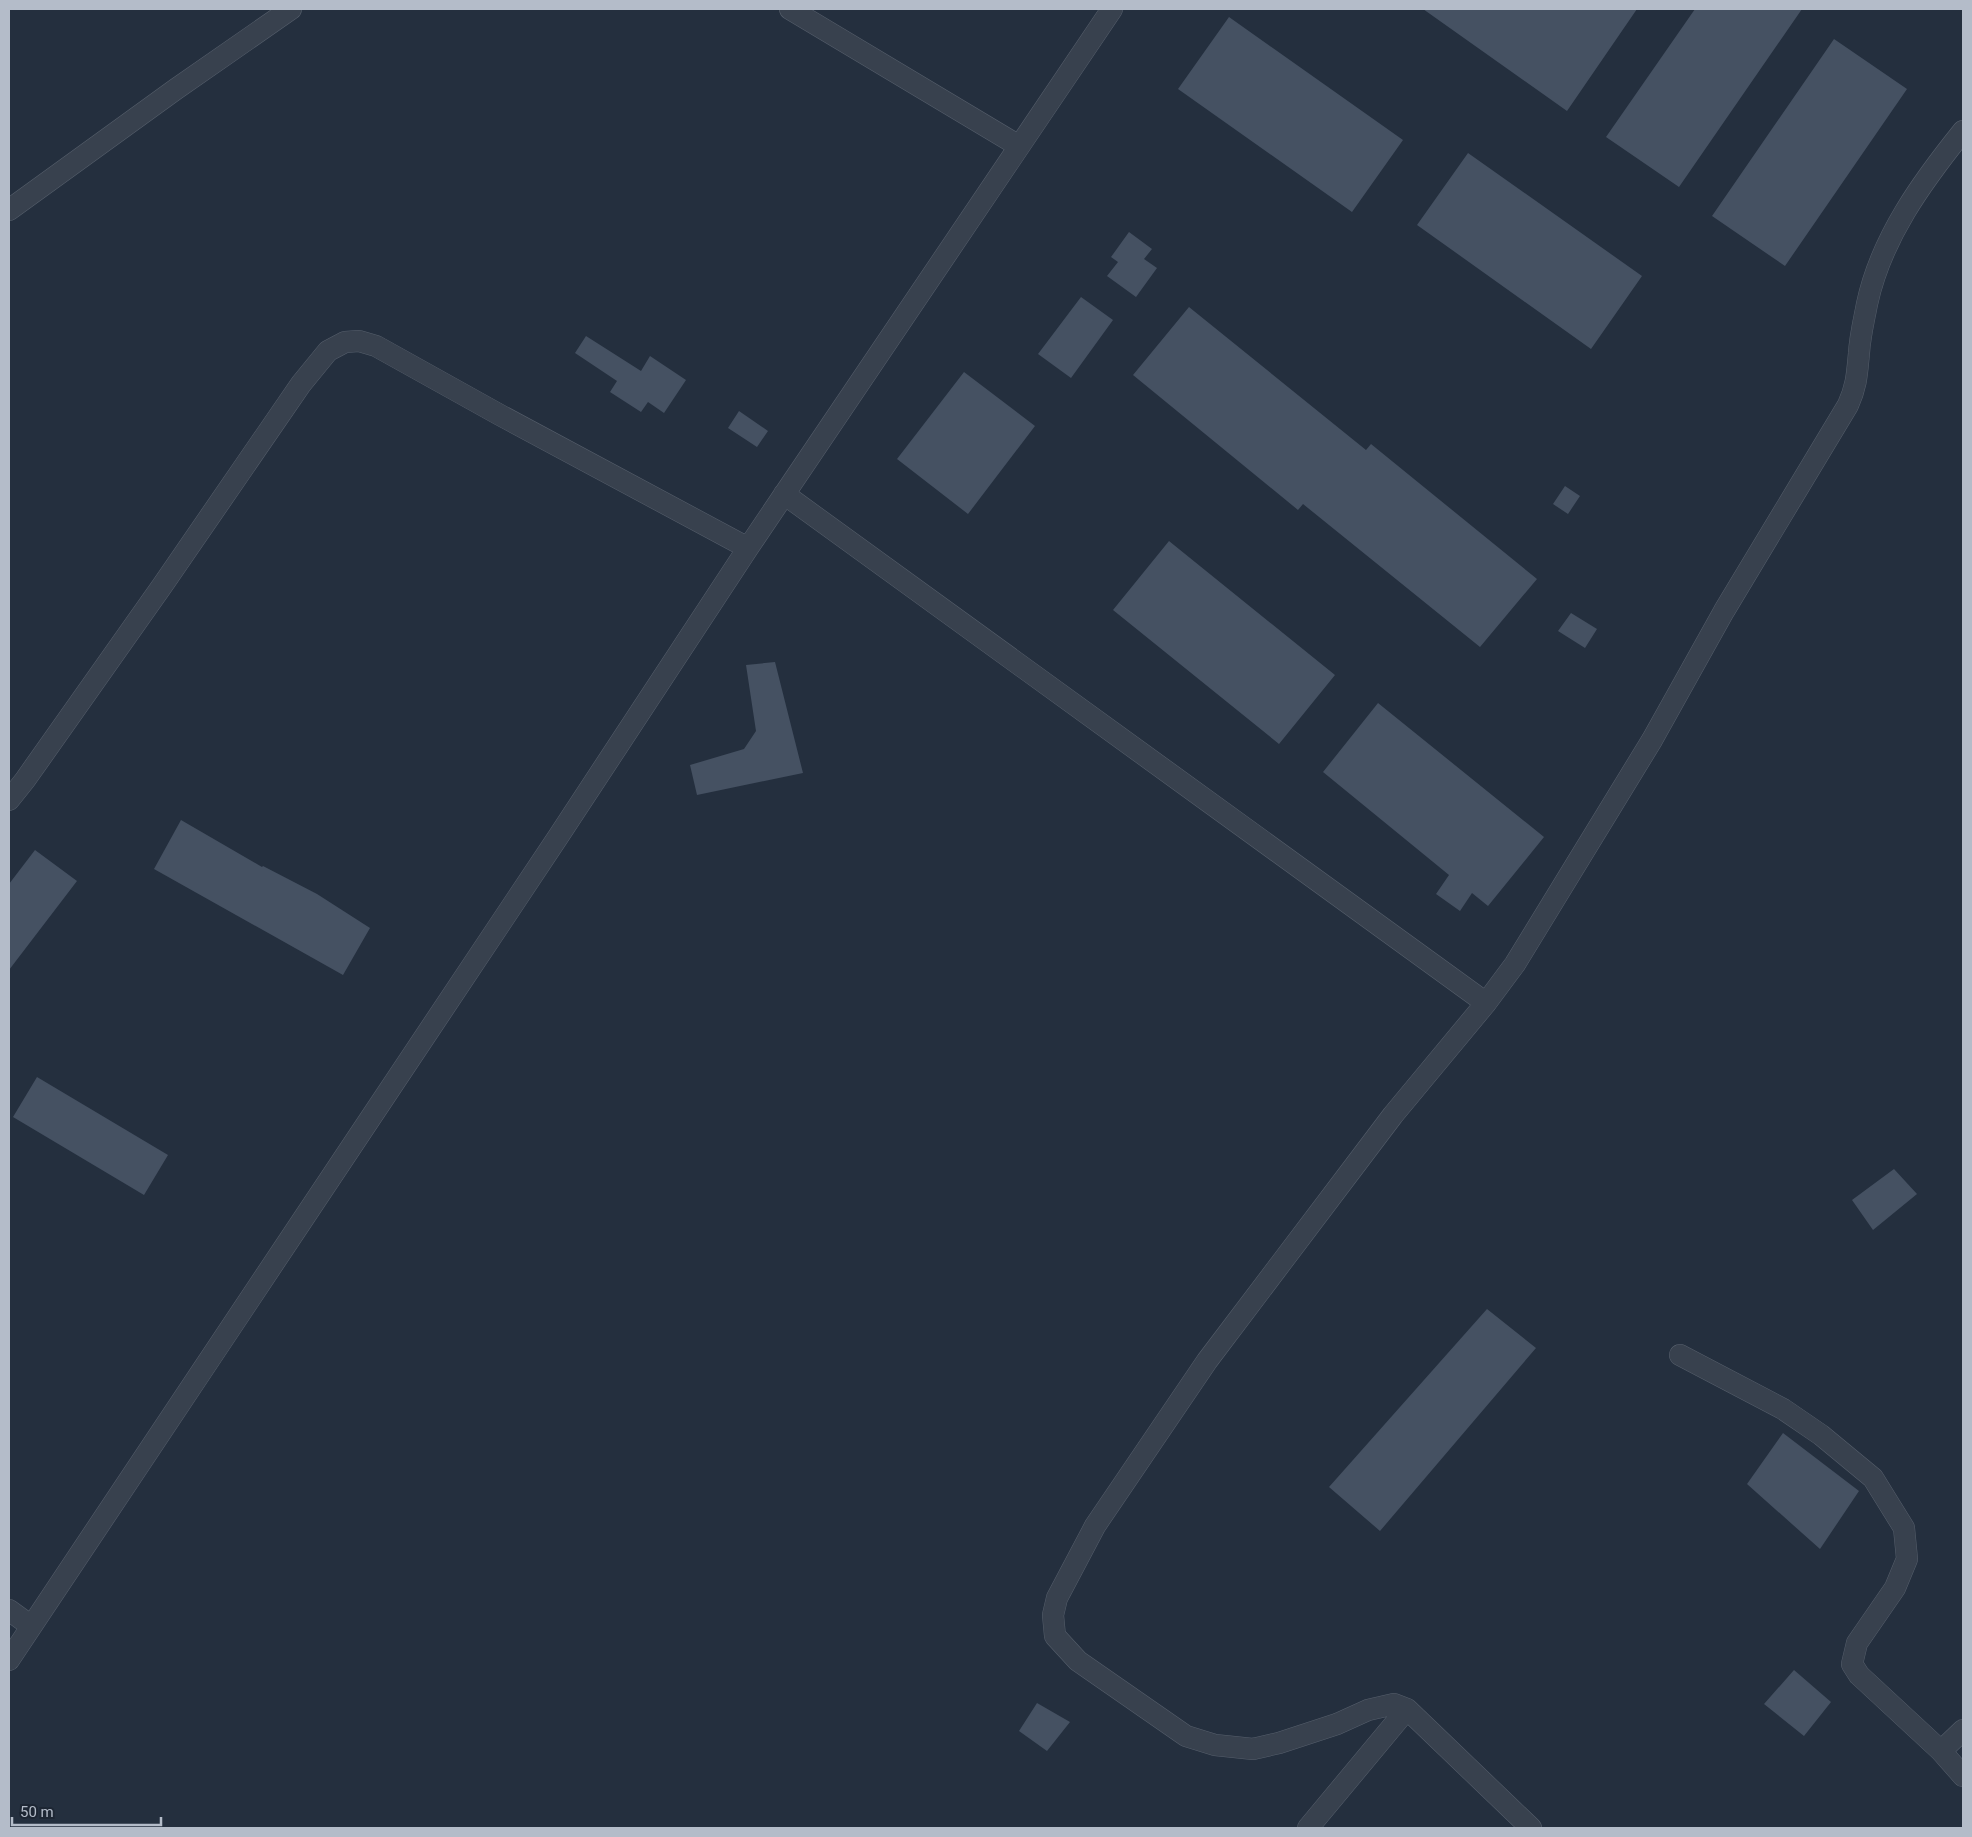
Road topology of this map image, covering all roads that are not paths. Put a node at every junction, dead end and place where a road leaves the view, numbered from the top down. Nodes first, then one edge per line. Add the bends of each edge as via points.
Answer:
1 (291, 9) edge
2 (790, 9) edge
3 (1112, 9) edge
4 (1963, 131) edge
5 (1019, 146) junction
6 (9, 210) edge
7 (784, 494) junction
8 (748, 548) junction
9 (9, 800) edge
10 (1486, 1003) junction
11 (1680, 1355) dead end
12 (9, 1610) edge
13 (31, 1626) junction
14 (9, 1660) edge
15 (1407, 1708) junction
16 (1963, 1730) edge
17 (1941, 1751) junction
18 (1963, 1776) edge
19 (1308, 1828) edge
20 (1531, 1828) edge

1 - 6 street
2 - 5 street
3 - 5 street
4 - 10 street via 1888,241 1867,302 1858,379 1848,405 1724,611 1652,740 1515,964
5 - 7 street
7 - 8 street
7 - 10 street
8 - 9 street via 376,346 359,341 345,342 328,352 301,384
8 - 13 street
10 - 15 street via 1393,1115 1207,1361 1095,1526 1057,1598 1053,1615 1055,1636 1078,1661 1186,1736 1215,1745 1253,1749 1337,1724 1368,1710 1394,1704
11 - 17 street via 1783,1409 1874,1478 1904,1528 1907,1559 1895,1588 1857,1643 1852,1664
12 - 13 street
13 - 14 street
15 - 19 street
15 - 20 street
16 - 17 street
17 - 18 street

